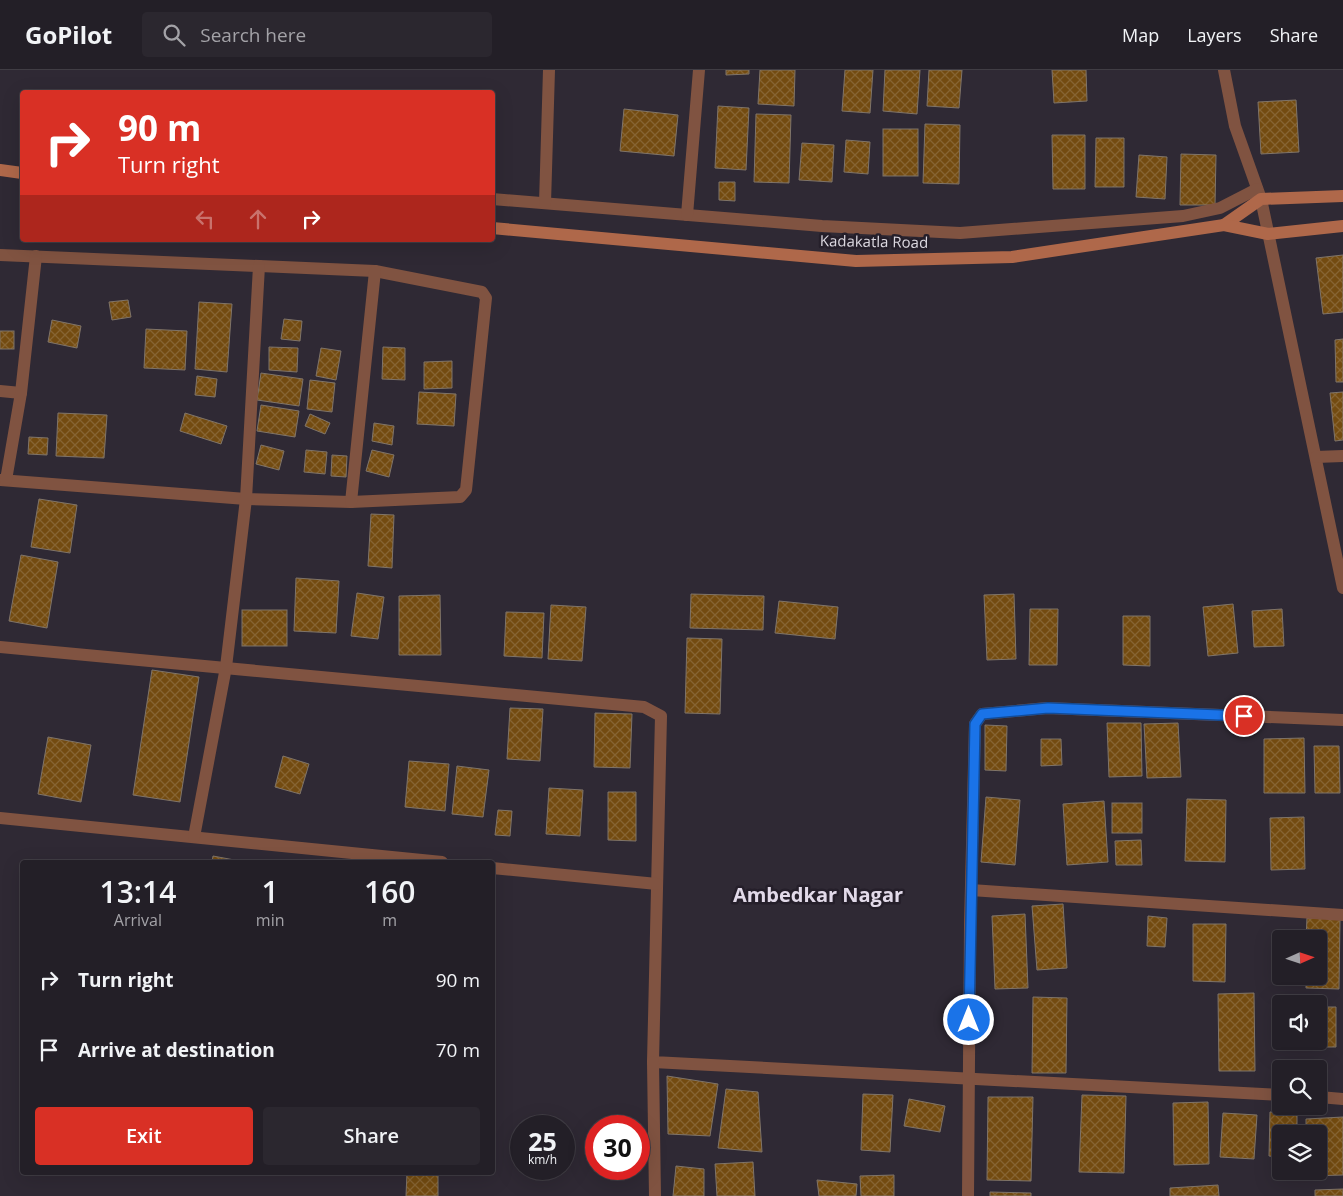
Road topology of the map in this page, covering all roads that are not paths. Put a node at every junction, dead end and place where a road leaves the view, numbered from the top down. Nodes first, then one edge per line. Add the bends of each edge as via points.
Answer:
1 (550, 70) edge
2 (699, 70) edge
3 (1224, 70) edge
4 (0, 170) edge
5 (20, 173) edge
6 (1259, 194) junction
7 (1343, 196) edge
8 (495, 199) edge
9 (545, 203) junction
10 (687, 214) junction
11 (1224, 225) junction
12 (1343, 226) edge
13 (495, 228) edge
14 (1268, 234) junction
15 (0, 255) edge
16 (36, 256) junction
17 (259, 266) junction
18 (375, 271) junction
19 (0, 391) edge
20 (21, 393) junction
21 (1343, 456) edge
22 (1316, 457) junction
23 (3, 480) edge
24 (246, 499) junction
25 (351, 502) junction
26 (1339, 545) edge
27 (1343, 588) edge
28 (0, 647) edge
29 (226, 668) junction
30 (1343, 720) edge
31 (0, 818) edge
32 (194, 837) junction
33 (422, 860) edge
34 (495, 868) edge
35 (657, 884) junction
36 (970, 890) junction
37 (1343, 915) edge
38 (653, 1062) junction
39 (969, 1078) junction
40 (1272, 1095) edge
41 (1327, 1097) edge
42 (1343, 1098) edge
43 (655, 1196) edge
44 (968, 1196) edge

1 - 9 street
2 - 10 street
3 - 6 street via 1235,126
4 - 5 street
6 - 7 street
6 - 10 street via 1220,208 1183,216 960,233 822,226
6 - 11 street, Kadakatla Road
6 - 14 street
8 - 9 street
9 - 10 street
11 - 13 street, Kadakatla Road via 1012,257 856,261
11 - 14 street, Kadakatla Road
12 - 14 street, Kadakatla Road
14 - 22 street
15 - 16 street
16 - 17 street
16 - 20 street
17 - 18 street
17 - 24 street
18 - 25 street
18 - 25 street via 482,292 486,298 466,490 460,497
19 - 20 street
20 - 23 street
21 - 22 street
22 - 26 street
23 - 24 street
24 - 25 street
24 - 29 street
26 - 27 street
28 - 29 street
29 - 32 street
29 - 35 street via 644,707 661,716
30 - 36 street via 1048,708 982,714 975,724
31 - 32 street
32 - 33 street
34 - 35 street
35 - 38 street
36 - 37 street
36 - 39 street
38 - 39 street
38 - 43 street
39 - 40 street
39 - 44 street
41 - 42 street

